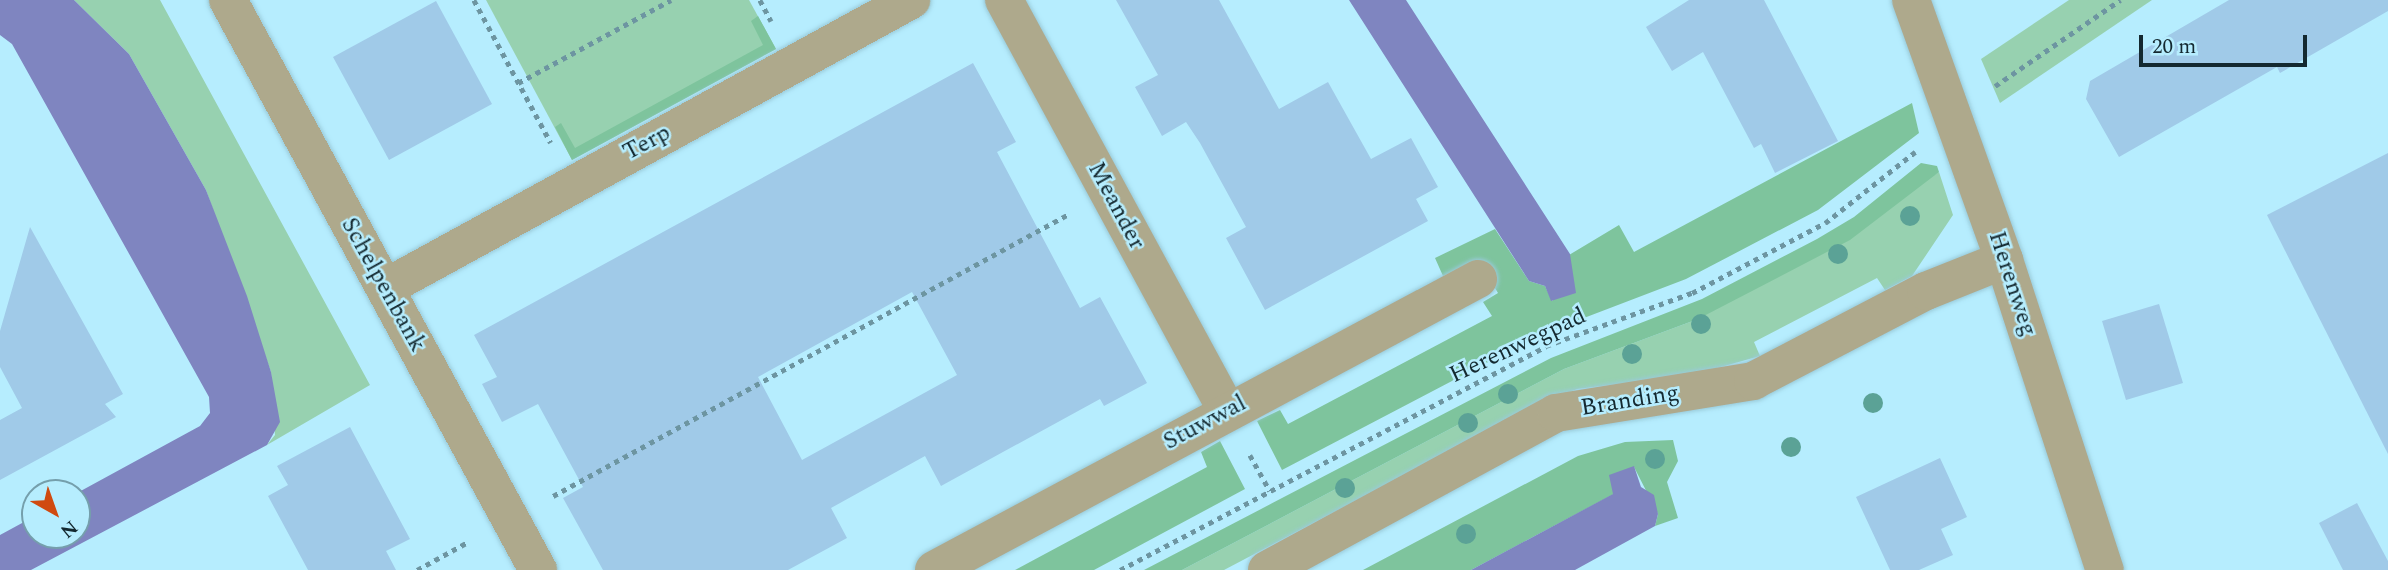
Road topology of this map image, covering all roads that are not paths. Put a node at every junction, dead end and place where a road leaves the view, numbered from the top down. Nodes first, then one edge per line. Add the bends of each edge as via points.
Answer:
1 (228, 0) edge
2 (911, 0) edge
3 (1004, 0) edge
4 (1911, 0) edge
5 (2004, 260) junction
6 (1478, 279) dead end
7 (385, 288) junction
8 (1227, 411) junction
9 (538, 570) edge
10 (934, 570) edge
11 (1267, 570) edge
12 (2105, 570) edge

1 - 7 street, Schelpenbank
2 - 7 street, Terp
3 - 8 street, Meander
4 - 5 street, Herenweg
5 - 11 street, Branding via 1926,291 1753,381 1556,413
5 - 12 street, Herenweg
6 - 8 street, Stuwwal
7 - 9 street, Schelpenbank
8 - 10 street, Stuwwal

